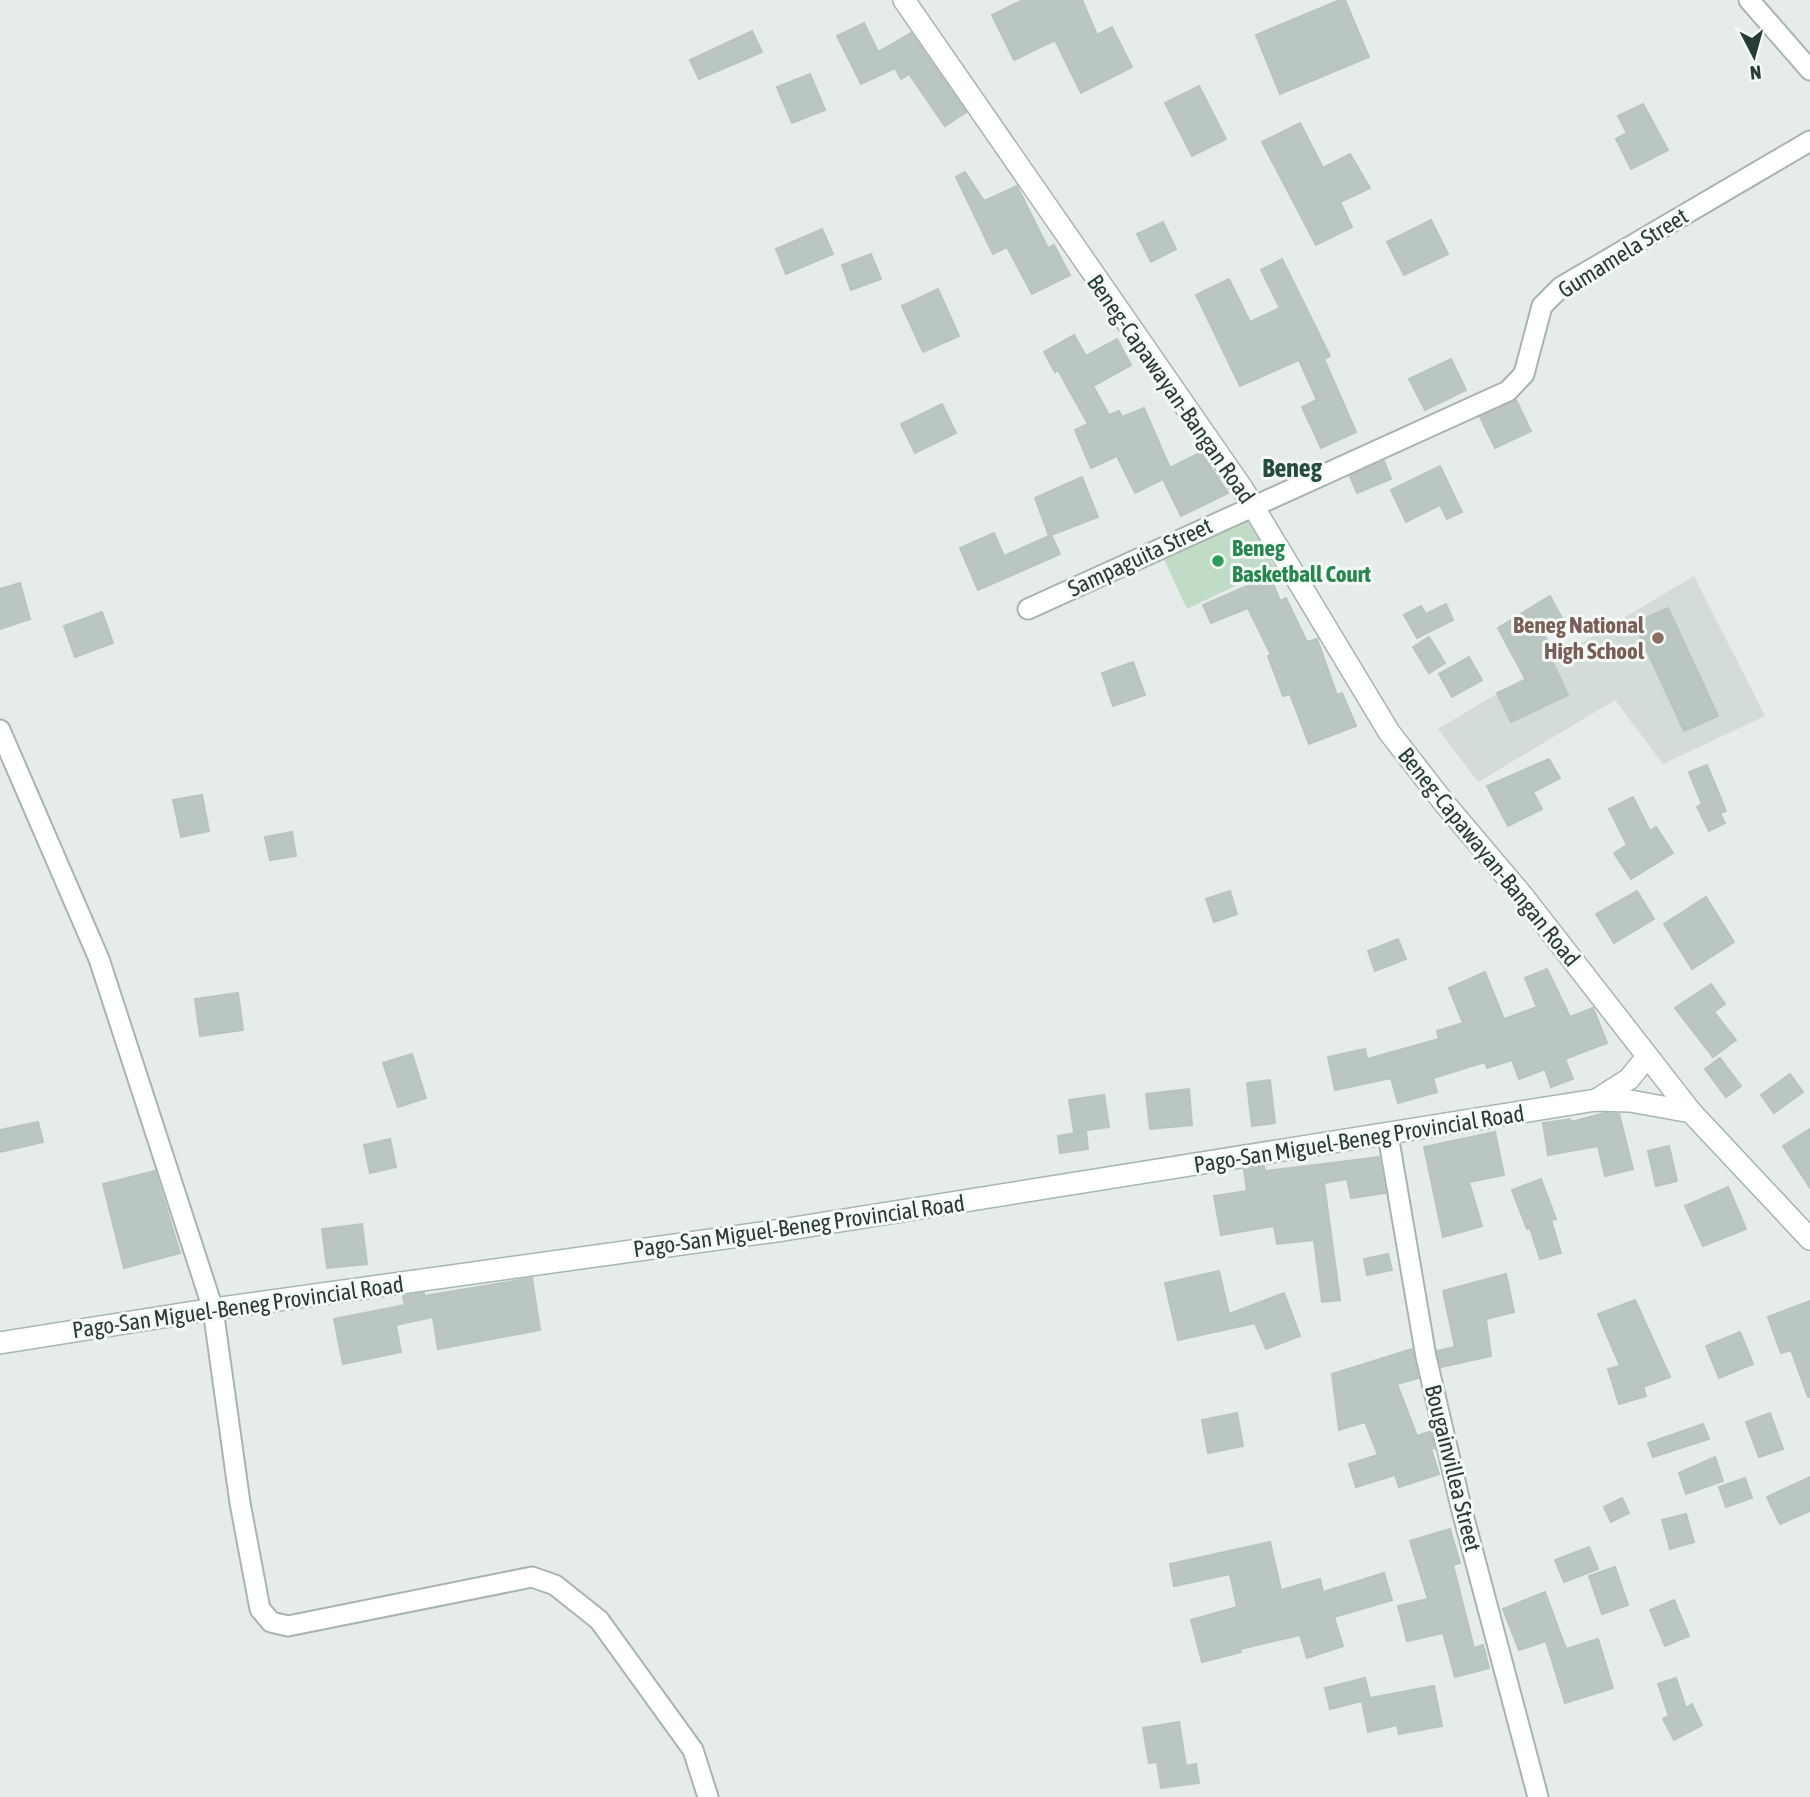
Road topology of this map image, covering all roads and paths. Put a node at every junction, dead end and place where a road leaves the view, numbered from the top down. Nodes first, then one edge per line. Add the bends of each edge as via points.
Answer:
1 (904, 0) edge
2 (1749, 0) edge
3 (1810, 70) edge
4 (1810, 141) edge
5 (1252, 505) junction
6 (1028, 609) dead end
7 (0, 730) edge
8 (1647, 1057) junction
9 (1596, 1100) junction
10 (1691, 1112) junction
11 (1388, 1135) junction
12 (1810, 1239) edge
13 (213, 1309) junction
14 (0, 1343) edge
15 (708, 1797) edge
16 (1538, 1797) edge

1 - 5 main road, Beneg-Capawayan-Bangan Road
2 - 3 street
4 - 5 street, Gumamela Street via 1560,287 1542,306 1524,374 1508,391
5 - 6 street, Sampaguita Street
5 - 8 main road, Beneg-Capawayan-Bangan Road via 1389,732
7 - 13 street via 99,959
8 - 9 main road via 1629,1080
8 - 10 main road, Beneg-Capawayan-Bangan Road
9 - 10 main road
9 - 11 main road, Pago-San Miguel-Beneg Provincial Road
10 - 12 main road, Beneg-Capawayan-Bangan Road
11 - 13 main road, Pago-San Miguel-Beneg Provincial Road via 776,1231
11 - 16 street, Bougainvillea Street via 1429,1369
13 - 14 main road, Pago-San Miguel-Beneg Provincial Road
13 - 15 street via 240,1503 260,1609 271,1622 288,1626 532,1577 555,1585 599,1619 693,1750

